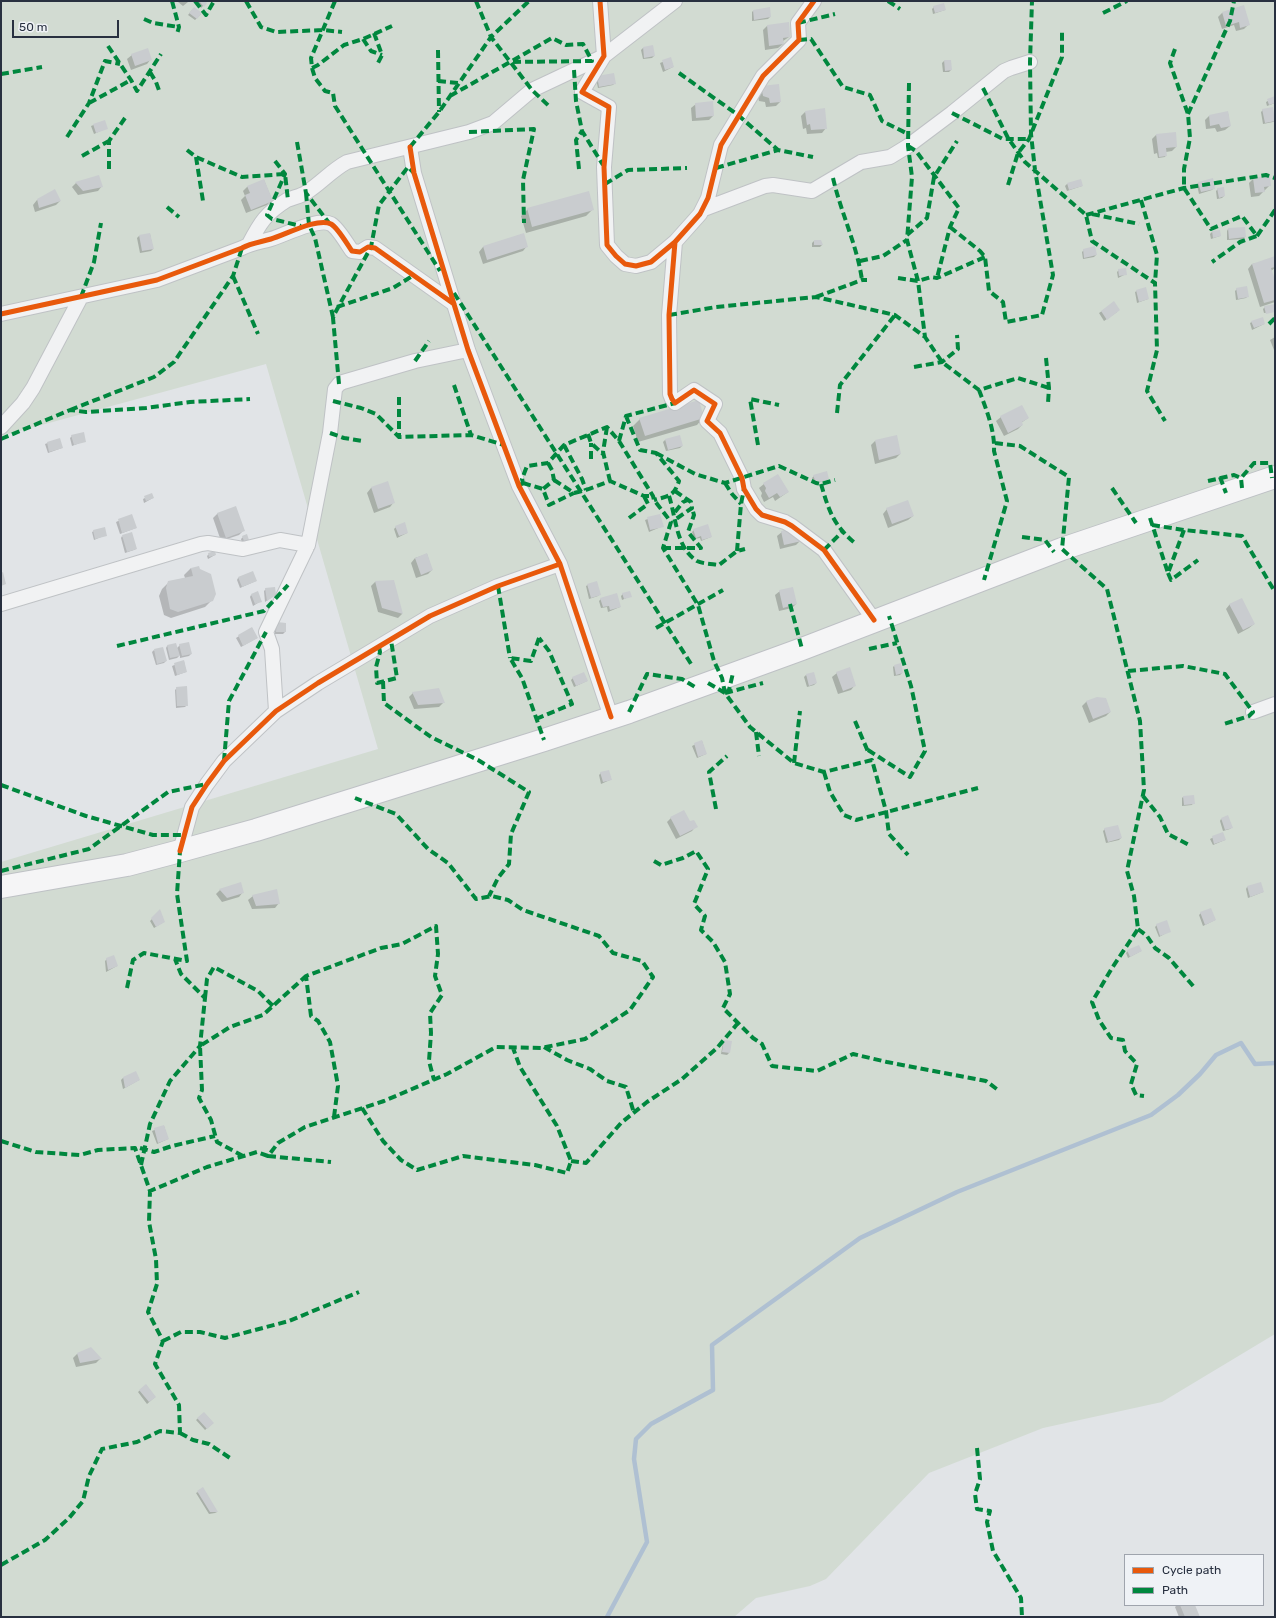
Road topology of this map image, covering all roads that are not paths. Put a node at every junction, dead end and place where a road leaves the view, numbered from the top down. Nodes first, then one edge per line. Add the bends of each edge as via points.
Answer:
1 (600, 1) edge
2 (675, 1) edge
3 (814, 1) edge
4 (604, 56) junction
5 (1030, 62) dead end
6 (410, 147) junction
7 (704, 209) junction
8 (675, 242) junction
9 (249, 244) junction
10 (81, 297) junction
11 (454, 304) junction
12 (1, 314) edge
13 (468, 350) junction
14 (1, 427) edge
15 (1275, 477) edge
16 (308, 545) junction
17 (560, 564) junction
18 (1, 604) edge
19 (874, 620) junction
20 (1275, 704) edge
21 (276, 712) junction
22 (1253, 712) dead end
23 (611, 717) junction
24 (180, 851) junction
25 (1, 887) edge

1 - 4 street
2 - 4 street
3 - 7 street via 798,23 798,40 763,76 721,145
4 - 6 street via 532,90 493,123
4 - 8 street via 582,92 609,107 604,167 607,245 625,264 636,266 651,262
5 - 7 street via 1004,71 908,146 890,157 861,162 812,191 765,186
6 - 9 street via 353,159 338,167 306,193 288,200 266,215
6 - 11 street via 414,172
7 - 8 street
8 - 19 street via 669,314 672,399 675,403 694,390 715,404 707,421 720,433 756,510 792,526 824,550
9 - 10 street via 156,280
9 - 11 street via 272,239 309,225 330,223 352,251 360,252 368,247 375,248
10 - 12 street
10 - 14 street via 33,388
11 - 13 street
13 - 16 street via 415,361 339,384 333,401 330,433
13 - 17 street via 519,486
15 - 19 main road via 1062,549
16 - 18 street via 280,540 244,549 201,544
16 - 21 street via 266,632 272,649
17 - 21 street via 498,586 430,616 318,682
17 - 23 street
19 - 23 main road via 802,649
20 - 22 street
21 - 24 street via 224,761 207,784 192,807
23 - 24 main road via 414,781
24 - 25 main road via 127,865

